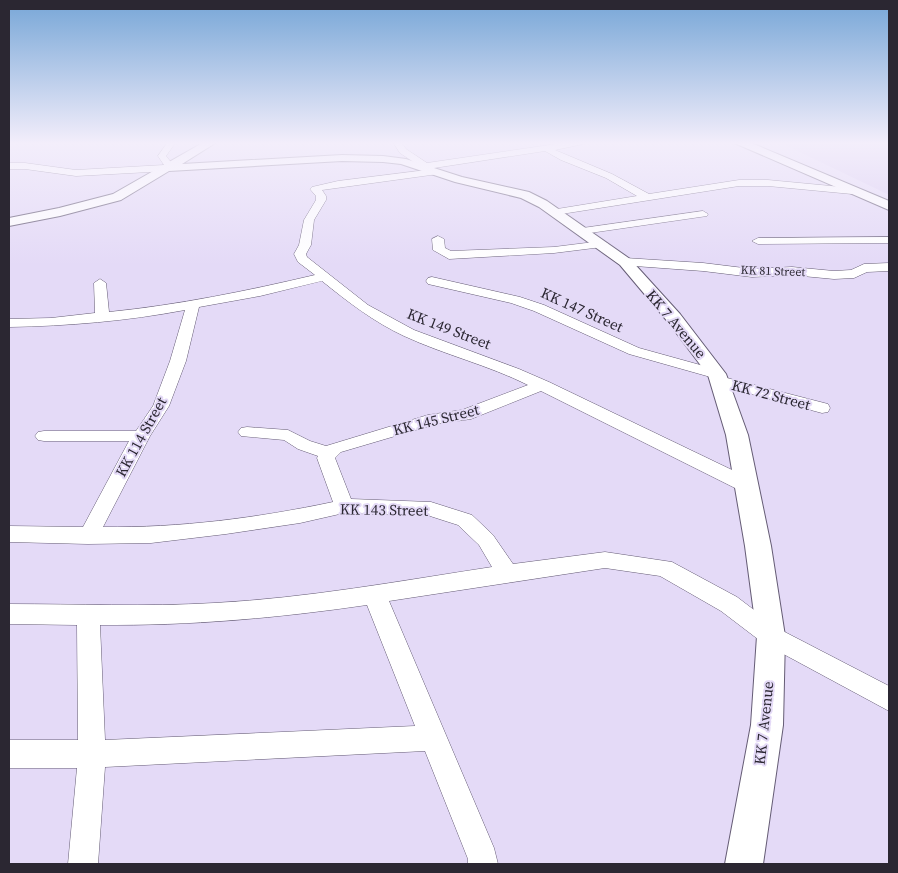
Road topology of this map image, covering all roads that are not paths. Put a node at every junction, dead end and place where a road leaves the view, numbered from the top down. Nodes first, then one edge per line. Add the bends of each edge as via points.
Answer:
1 (142, 183) edge
2 (345, 183) edge
3 (481, 183) edge
4 (621, 183) edge
5 (833, 183) edge
6 (852, 191) junction
7 (648, 198) junction
8 (889, 206) edge
9 (555, 212) junction
10 (703, 214) dead end
11 (9, 222) edge
12 (582, 231) junction
13 (438, 238) dead end
14 (889, 240) edge
15 (758, 241) dead end
16 (602, 244) junction
17 (624, 262) junction
18 (889, 267) edge
19 (324, 277) junction
20 (432, 281) dead end
21 (100, 282) dead end
22 (193, 305) junction
23 (102, 316) junction
24 (9, 322) edge
25 (718, 378) junction
26 (543, 385) junction
27 (822, 408) dead end
28 (247, 432) dead end
29 (44, 436) dead end
30 (140, 436) junction
31 (328, 453) junction
32 (748, 486) junction
33 (344, 506) junction
34 (9, 534) edge
35 (88, 536) junction
36 (508, 573) junction
37 (374, 593) junction
38 (9, 614) edge
39 (88, 616) junction
40 (771, 636) junction
41 (889, 699) edge
42 (433, 738) junction
43 (9, 754) edge
44 (92, 754) junction
45 (83, 864) edge
46 (483, 864) edge
47 (744, 864) edge

1 - 11 street via 117,197
2 - 19 street, KK 149 Street via 315,189 321,200 309,220 305,245 300,254
3 - 9 street, KK 7 Avenue via 525,195
4 - 7 street
5 - 6 main road
6 - 7 street via 739,183
6 - 8 main road
7 - 9 street
9 - 12 street, KK 7 Avenue
10 - 12 street
12 - 16 street, KK 7 Avenue
13 - 16 street via 439,250 449,255 554,250
14 - 15 street
16 - 17 street, KK 7 Avenue
17 - 18 street, KK 81 Street via 762,273 792,271 840,275 854,274 864,268
17 - 25 street, KK 7 Avenue via 674,318
19 - 22 street
19 - 26 street, KK 149 Street via 363,308 409,333
20 - 25 street, KK 147 Street via 539,308 634,351
21 - 23 street
22 - 23 street
22 - 30 street, KK 114 Street via 178,361 161,406
23 - 24 street via 51,322
25 - 27 street, KK 72 Street
25 - 32 street, KK 7 Avenue via 737,435
26 - 31 street, KK 145 Street via 465,415 434,419 335,448
26 - 32 street, KK 149 Street
28 - 31 street via 288,435 304,445
29 - 30 street
30 - 35 street, KK 114 Street
31 - 33 street via 326,458
32 - 40 street, KK 7 Avenue
33 - 35 street, KK 143 Street via 226,527 151,535
33 - 36 street, KK 143 Street via 431,509 465,520 486,540
34 - 35 street, KK 143 Street
36 - 37 street
36 - 40 street via 605,560 664,568 729,604
37 - 39 street via 281,607 168,615
37 - 42 street
38 - 39 street
39 - 44 street
40 - 41 street
40 - 47 street, KK 7 Avenue via 767,725
42 - 44 street
42 - 46 street
43 - 44 street
44 - 45 street

